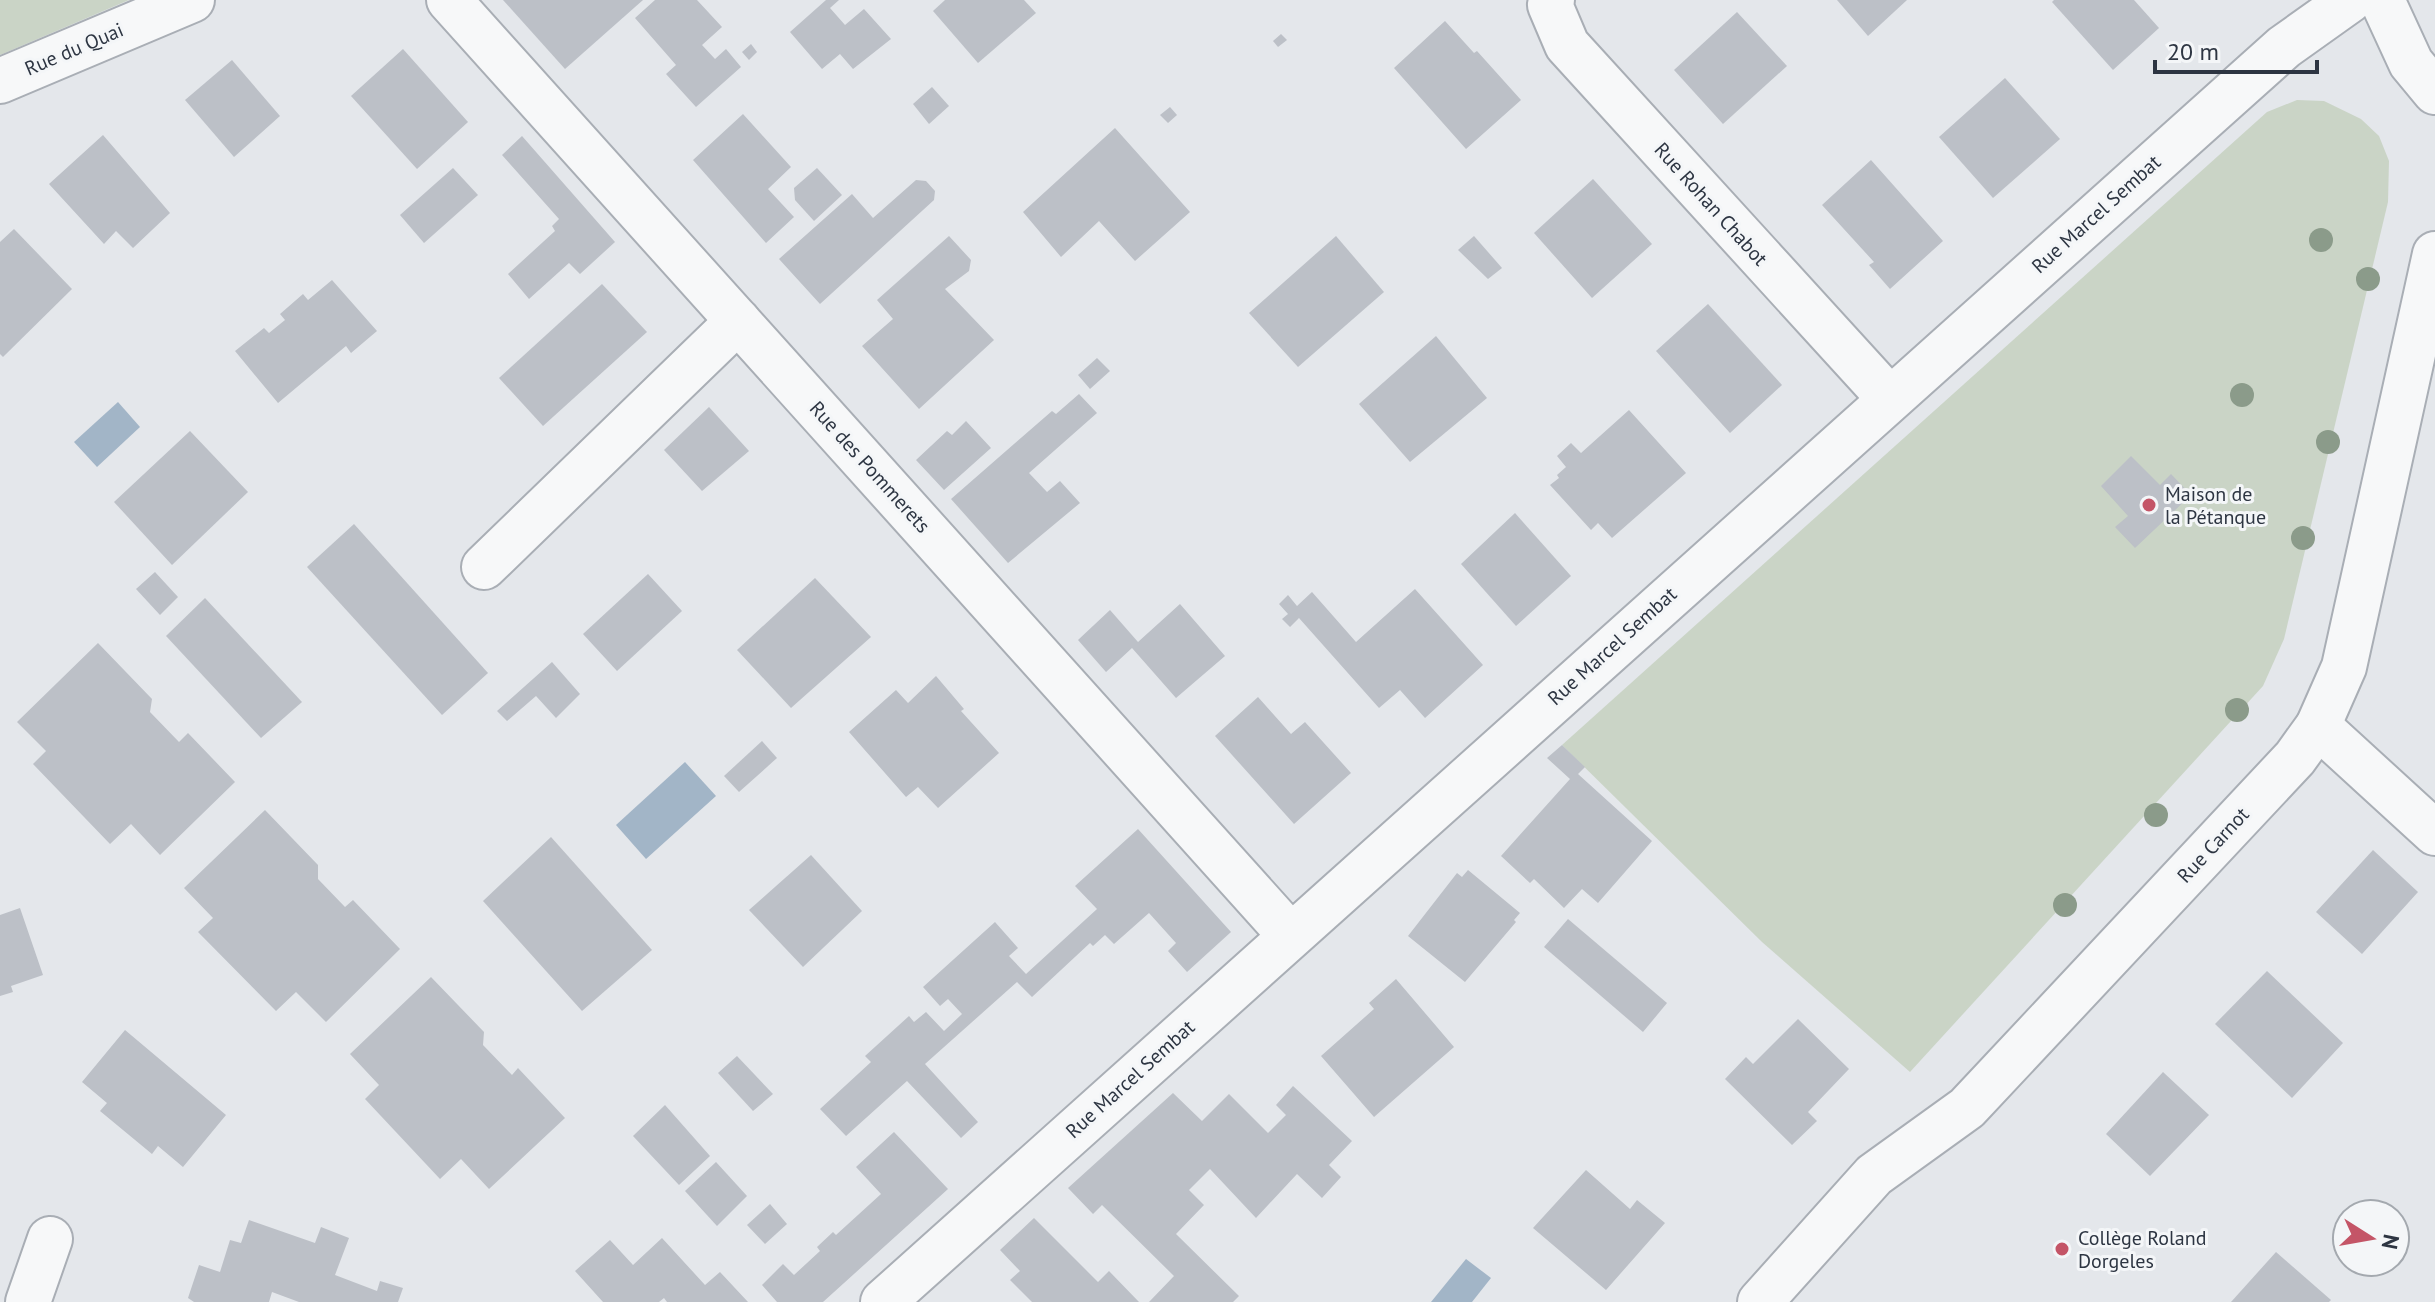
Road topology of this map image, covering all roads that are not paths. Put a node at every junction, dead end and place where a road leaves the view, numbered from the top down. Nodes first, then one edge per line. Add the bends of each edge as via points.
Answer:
1 (192, 0) edge
2 (449, 0) edge
3 (1552, 0) edge
4 (2350, 0) edge
5 (2382, 0) edge
6 (0, 81) edge
7 (2435, 92) edge
8 (2435, 254) edge
9 (738, 321) junction
10 (1889, 398) junction
11 (484, 567) dead end
12 (2318, 726) junction
13 (2435, 833) edge
14 (1290, 935) junction
15 (50, 1239) dead end
16 (28, 1302) edge
17 (883, 1302) edge
18 (1760, 1302) edge

1 - 6 street, Rue du Quai
2 - 9 street, Rue des Pommerets
3 - 10 street, Rue Rohan Chabot via 1567,45
4 - 10 street, Rue Marcel Sembat via 2284,47
5 - 7 street via 2411,63
8 - 12 street, Rue Carnot via 2344,667
9 - 11 street
9 - 14 street, Rue des Pommerets
10 - 14 street, Rue Marcel Sembat
12 - 13 street
12 - 18 street, Rue Carnot via 2295,758 1967,1108 1874,1175
14 - 17 street, Rue Marcel Sembat
15 - 16 street

